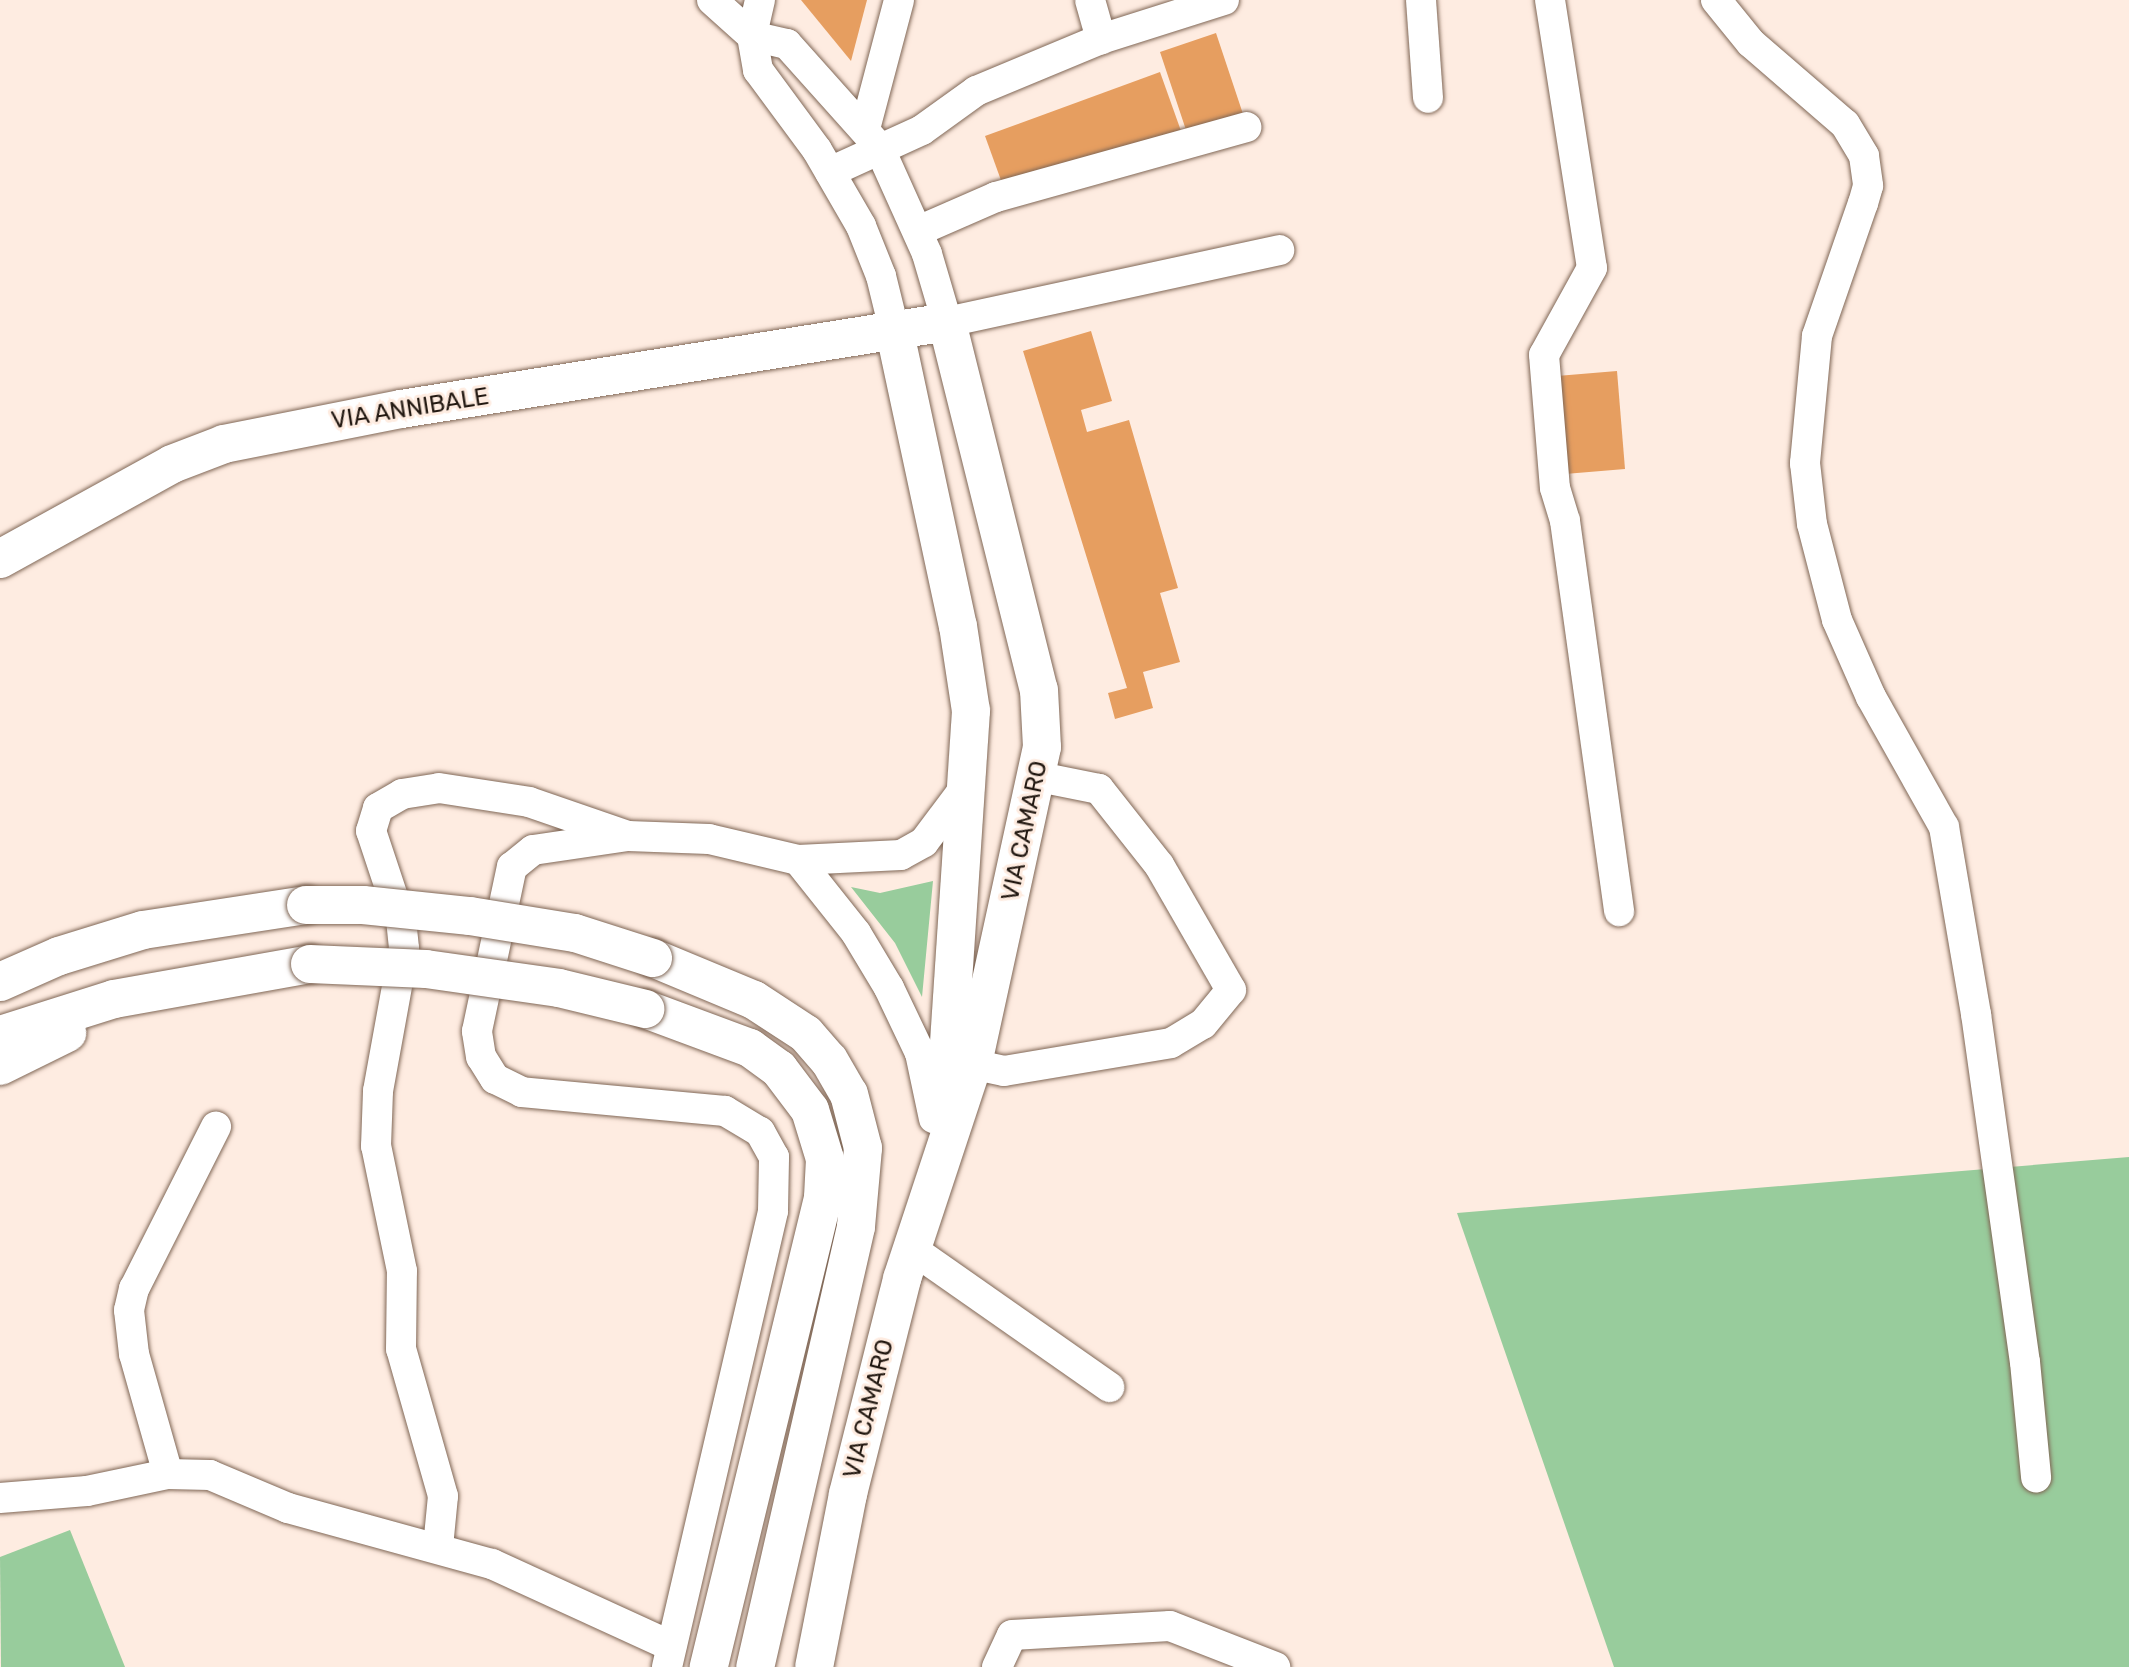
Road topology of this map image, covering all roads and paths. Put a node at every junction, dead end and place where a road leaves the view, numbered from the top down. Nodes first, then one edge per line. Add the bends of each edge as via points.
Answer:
1 (760, 0) edge
2 (899, 0) edge
3 (1090, 0) edge
4 (1224, 0) edge
5 (1421, 0) edge
6 (1550, 0) edge
7 (1716, 0) edge
8 (715, 3) edge
9 (752, 37) junction
10 (1101, 39) junction
11 (1428, 98) dead end
12 (1246, 127) dead end
13 (872, 138) junction
14 (830, 172) junction
15 (918, 231) junction
16 (1279, 250) dead end
17 (950, 332) junction
18 (897, 344) junction
19 (0, 559) edge
20 (1039, 778) junction
21 (969, 782) junction
22 (628, 836) junction
23 (965, 839) junction
24 (1024, 847) junction
25 (798, 860) junction
26 (1619, 911) dead end
27 (0, 982) edge
28 (174, 986) junction
29 (0, 1035) edge
30 (947, 1058) junction
31 (0, 1066) edge
32 (216, 1127) dead end
33 (912, 1249) junction
34 (1108, 1387) dead end
35 (169, 1474) junction
36 (2036, 1477) dead end
37 (0, 1498) edge
38 (438, 1547) junction
39 (669, 1657) edge
40 (709, 1667) edge
41 (755, 1667) edge
42 (814, 1667) edge
43 (997, 1667) edge
44 (1275, 1667) edge

1 - 9 street
2 - 13 street
3 - 10 street
4 - 10 street
5 - 11 street
6 - 26 street via 1591,268 1544,355 1555,488 1565,521
7 - 36 street via 1751,43 1845,124 1864,156 1868,186 1817,336 1805,463 1812,524 1837,620 1850,651 1944,827 1976,1014 2025,1362
8 - 9 street
9 - 13 street via 787,44
9 - 14 street via 758,70
10 - 13 street via 976,91 922,130
12 - 15 street via 996,197
13 - 14 street
13 - 15 street
14 - 18 street via 861,226 881,276
15 - 17 street
16 - 17 street via 1003,312
17 - 18 main road, VIA ANNIBALE
17 - 20 main road, VIA CAMARO via 1039,690
18 - 19 main road, VIA ANNIBALE via 847,341 401,409 223,443 172,464
18 - 21 main road, VIA CAMARO via 965,658 971,711
20 - 24 main road, VIA CAMARO
20 - 30 street via 1099,789 1159,865 1231,990 1203,1024 1171,1043 1004,1070
21 - 23 main road, VIA CAMARO
21 - 25 street via 947,816 913,850 881,858
22 - 25 street via 709,839
22 - 38 street via 528,802 439,788 402,794 378,808 371,831 401,922 404,948 375,1111 376,1146 402,1271 401,1349 443,1496
22 - 39 street via 533,850 512,867 477,1031 487,1069 507,1086 725,1111 760,1132 774,1157 773,1212
23 - 24 main road
23 - 30 main road, VIA CAMARO
24 - 30 main road, VIA CAMARO
25 - 30 street
27 - 41 main road, bridge via 59,956 143,930 306,905 363,905 575,933 653,958 754,1000 806,1034 830,1060 849,1094 863,1148 856,1227
28 - 29 main road via 114,999
28 - 31 main road
28 - 40 main road, bridge via 310,964 426,969 559,988 645,1009 750,1048 779,1069 810,1110 825,1159 823,1198
30 - 33 main road, VIA CAMARO via 941,1155
32 - 35 street via 134,1289 129,1310 134,1354
33 - 34 street
33 - 42 main road, VIA CAMARO via 848,1494
35 - 37 street via 87,1492
35 - 38 street via 210,1475 288,1508
38 - 39 street via 523,1576
43 - 44 street via 1012,1635 1170,1626

